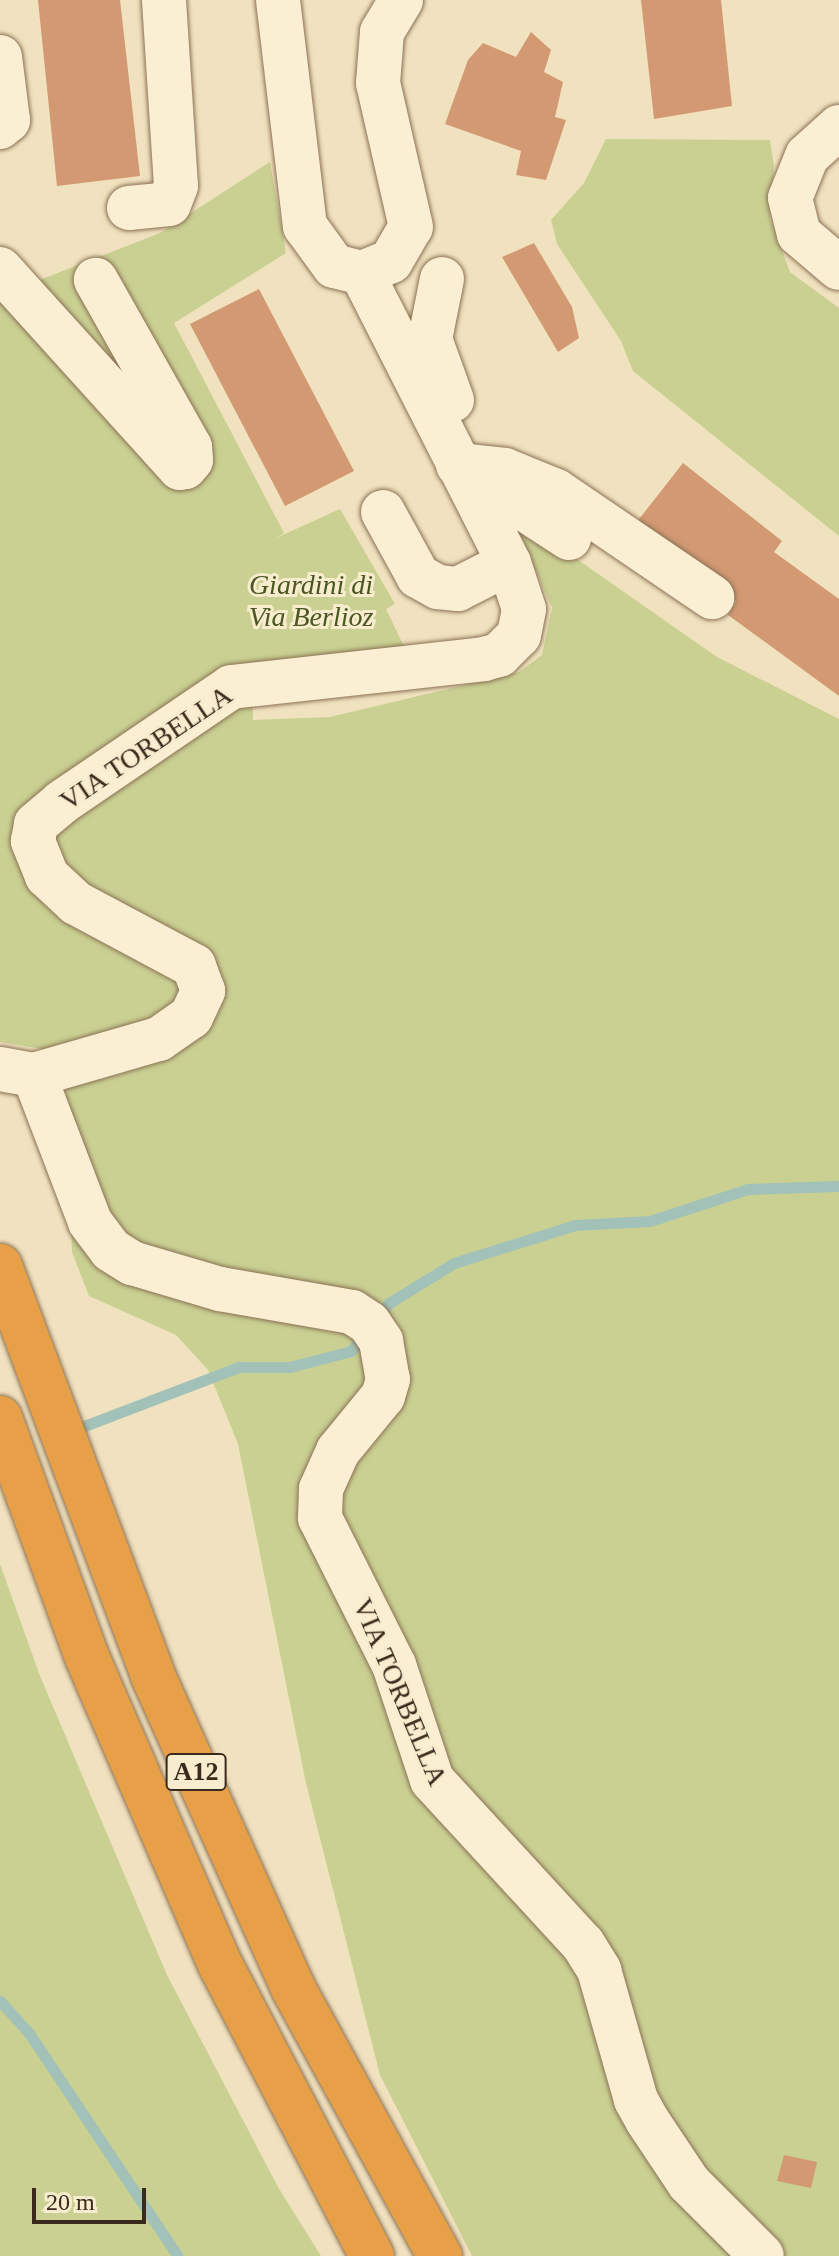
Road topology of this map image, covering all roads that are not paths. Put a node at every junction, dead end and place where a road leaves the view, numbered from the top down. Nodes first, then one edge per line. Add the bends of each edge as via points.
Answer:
1 (164, 0) edge
2 (278, 0) edge
3 (401, 0) edge
4 (0, 57) edge
5 (0, 127) edge
6 (839, 127) edge
7 (129, 208) dead end
8 (834, 252) edge
9 (0, 269) edge
10 (362, 273) junction
11 (442, 279) dead end
12 (96, 280) dead end
13 (458, 465) junction
14 (383, 512) dead end
15 (569, 538) dead end
16 (509, 563) junction
17 (712, 597) dead end
18 (17, 1072) edge
19 (0, 1266) edge
20 (0, 1418) edge
21 (372, 2256) edge
22 (440, 2256) edge
23 (762, 2256) edge

1 - 7 street via 176,186 169,204
2 - 10 street via 305,226 334,266
3 - 10 street via 382,32 378,83 411,227 391,261
4 - 5 street via 8,120
6 - 8 street via 807,156 790,198 799,234
9 - 12 street via 180,468 185,467 191,460 190,447
10 - 13 street, VIA TORBELLA
11 - 13 street, VIA TORBELLA via 430,339 456,411
13 - 15 street
13 - 16 street, VIA TORBELLA
13 - 17 street via 505,470 556,491
14 - 16 street via 418,576 438,587 458,589
16 - 18 street, VIA TORBELLA via 524,609 523,624 511,647 499,655 231,687 127,754 36,824 36,857 58,890 177,954 194,966 203,991 191,1017 159,1039
18 - 23 street, VIA TORBELLA via 90,1222 111,1250 132,1263 220,1289 352,1312 369,1323 381,1341 387,1360 383,1396 338,1451 321,1489 320,1518 394,1665 432,1780 583,1944 599,1970 636,2100 647,2120 689,2183
19 - 22 highway, A12 via 165,1705 293,1988
20 - 21 highway, A12 via 87,1657 221,1966

